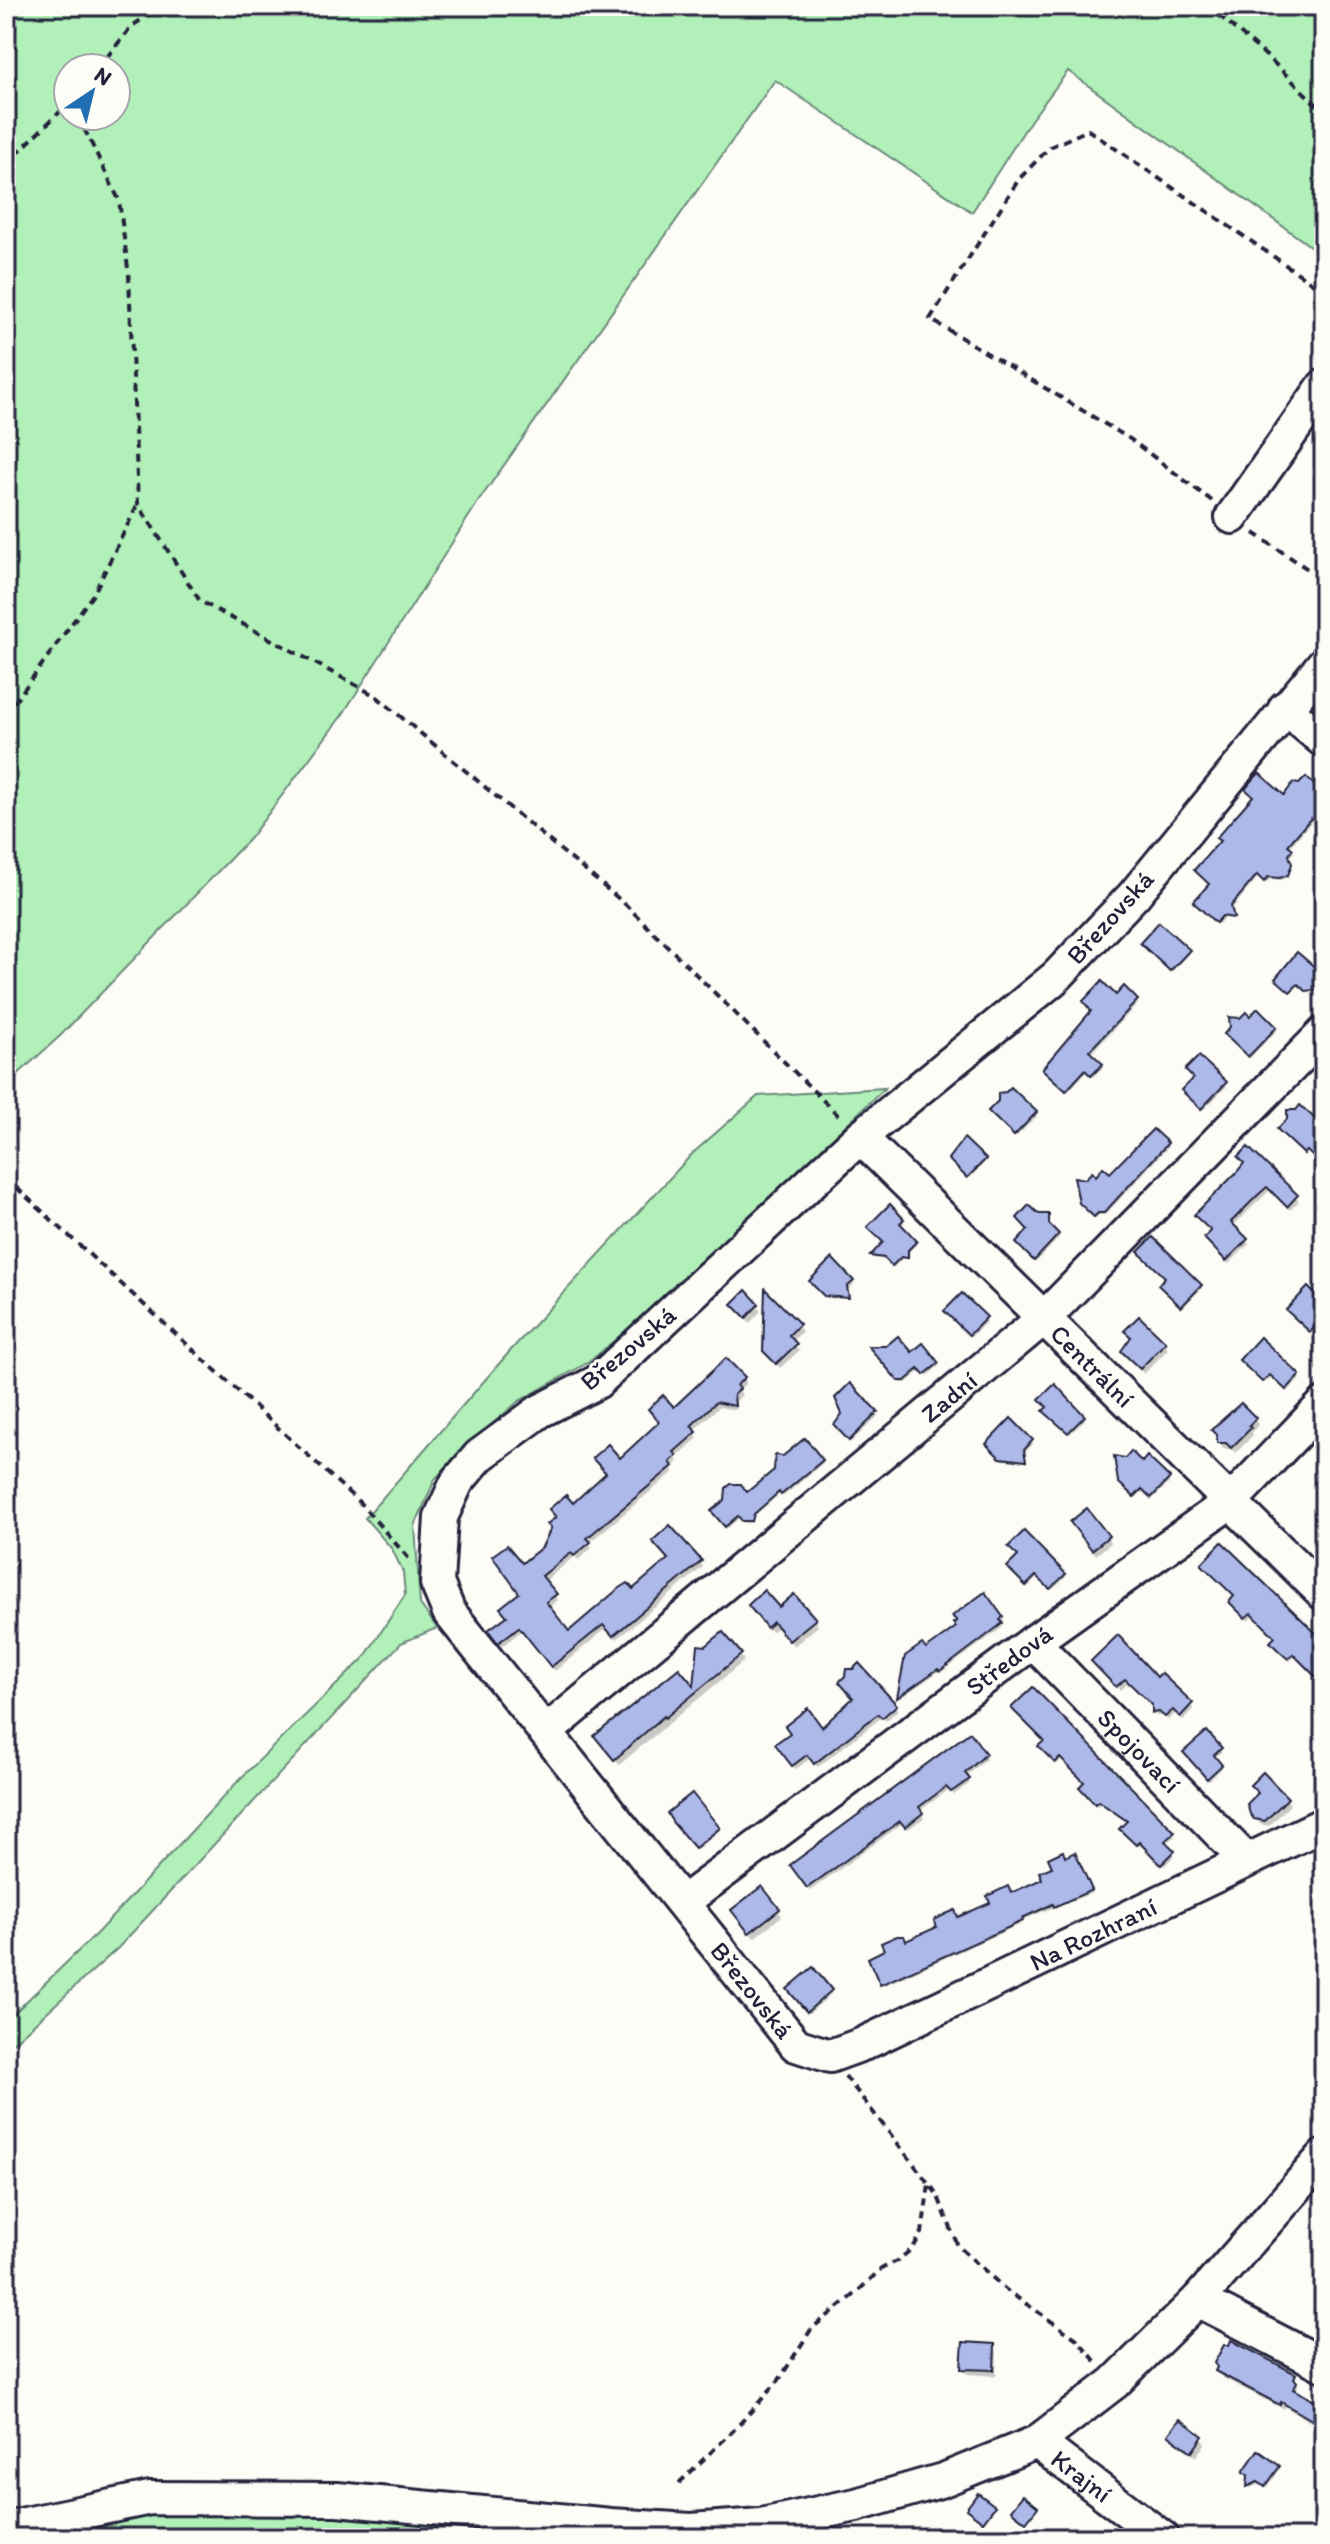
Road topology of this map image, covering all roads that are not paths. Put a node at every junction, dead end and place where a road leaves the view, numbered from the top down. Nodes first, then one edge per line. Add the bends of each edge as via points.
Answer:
1 (1324, 386) edge
2 (1232, 517) road end
3 (1324, 663) edge
4 (1285, 708) junction
5 (1324, 741) edge
6 (1324, 1033) edge
7 (860, 1137) junction
8 (1044, 1318) junction
9 (1324, 1404) edge
10 (1230, 1502) junction
11 (1324, 1594) edge
12 (1033, 1642) junction
13 (546, 1732) junction
14 (1324, 1824) edge
15 (1246, 1860) junction
16 (683, 1902) junction
17 (830, 2056) joint
18 (1324, 2156) edge
19 (1198, 2300) junction
20 (1324, 2365) edge
21 (1037, 2442) junction
22 (442, 2523) edge
23 (6, 2528) edge
24 (617, 2532) edge
25 (1163, 2538) edge

1 - 2 street
3 - 4 street, Březovská
4 - 5 street
4 - 7 street, Březovská via 1134,895 1056,977
6 - 8 street, Zadní
7 - 8 street, Centrální
7 - 13 street, Březovská via 597,1382 540,1411 479,1456 457,1482 441,1517 437,1583 449,1612
8 - 10 street, Centrální
8 - 13 street, Zadní
9 - 10 street, Středová
10 - 11 street, Centrální
10 - 12 street, Středová
12 - 15 street, Spojovací
12 - 16 street, Středová
13 - 16 street, Březovská
14 - 15 street, Na Rozhraní
15 - 17 street, Na Rozhraní
16 - 17 street, Březovská via 796,2045
18 - 19 street
19 - 20 street
19 - 21 street via 1114,2383
21 - 24 street via 943,2480 856,2505 761,2525
21 - 25 street, Krajní
22 - 23 street via 337,2499 150,2498
22 - 24 street

